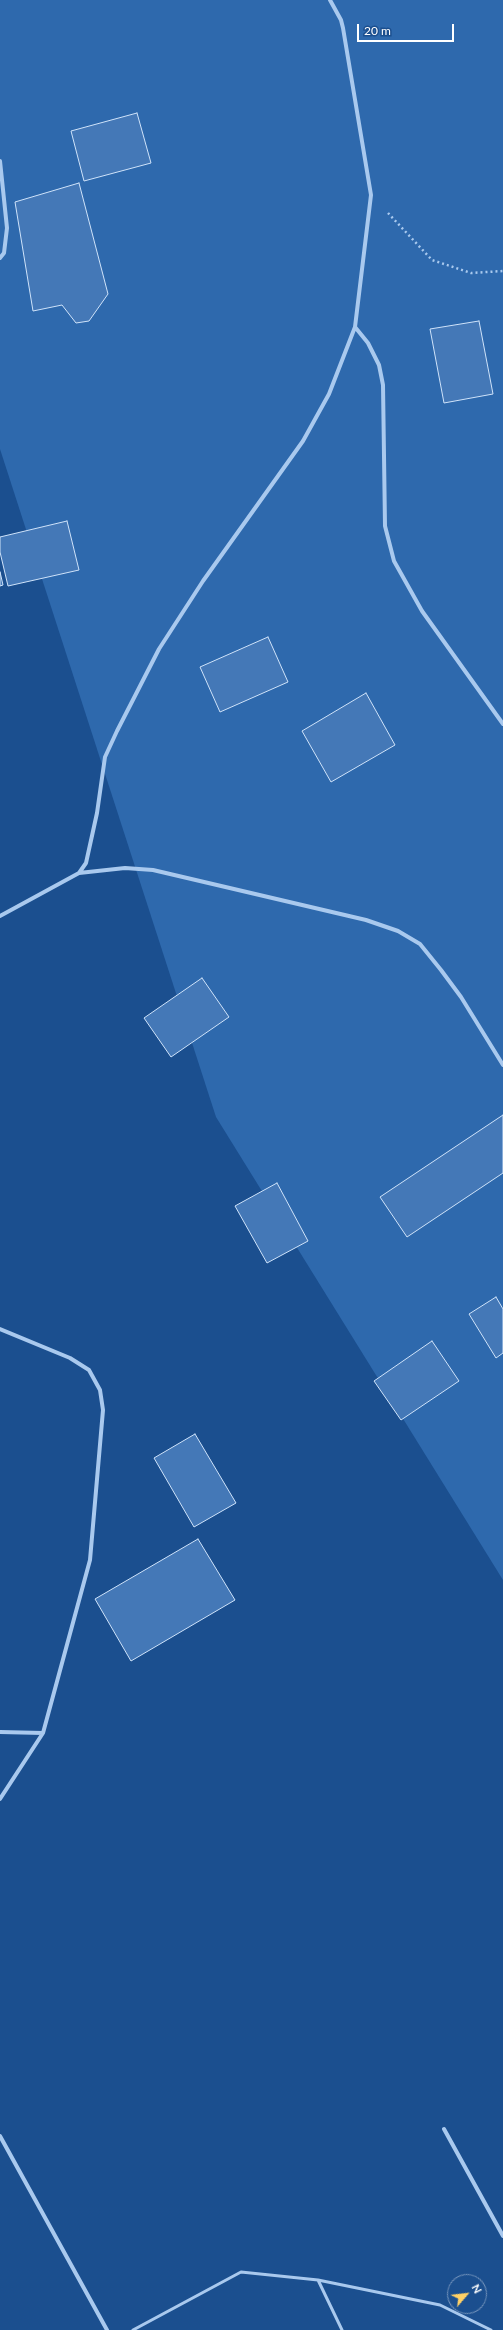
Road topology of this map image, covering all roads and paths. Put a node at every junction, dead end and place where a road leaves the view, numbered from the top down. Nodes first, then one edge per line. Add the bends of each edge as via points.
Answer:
1 (330, 0) edge
2 (0, 161) edge
3 (371, 195) junction
4 (0, 258) edge
5 (503, 271) edge
6 (355, 327) junction
7 (503, 724) edge
8 (79, 873) junction
9 (0, 916) edge
10 (503, 1065) edge
11 (0, 1329) edge
12 (0, 1732) edge
13 (43, 1733) junction
14 (0, 1799) edge
15 (444, 2129) dead end
16 (0, 2136) edge
17 (503, 2236) edge
18 (318, 2280) junction
19 (107, 2330) edge
20 (133, 2330) edge
21 (342, 2330) edge
22 (491, 2330) edge

1 - 3 street via 343,28
2 - 4 street via 7,228 4,253
3 - 5 path via 432,260 471,274
3 - 6 street
6 - 7 street via 371,348 379,365 383,385 385,526 394,561 422,611
6 - 8 street via 329,394 303,441 203,581 160,649 117,731 105,757 91,847 86,863
8 - 9 street
8 - 10 street via 125,868 153,870 366,920 398,931 420,944 441,970
11 - 13 street via 70,1358 89,1370 100,1390 103,1410 90,1560
12 - 13 street
13 - 14 street
15 - 17 street
16 - 19 street
18 - 20 lane via 241,2272
18 - 21 lane
18 - 22 lane via 440,2305

